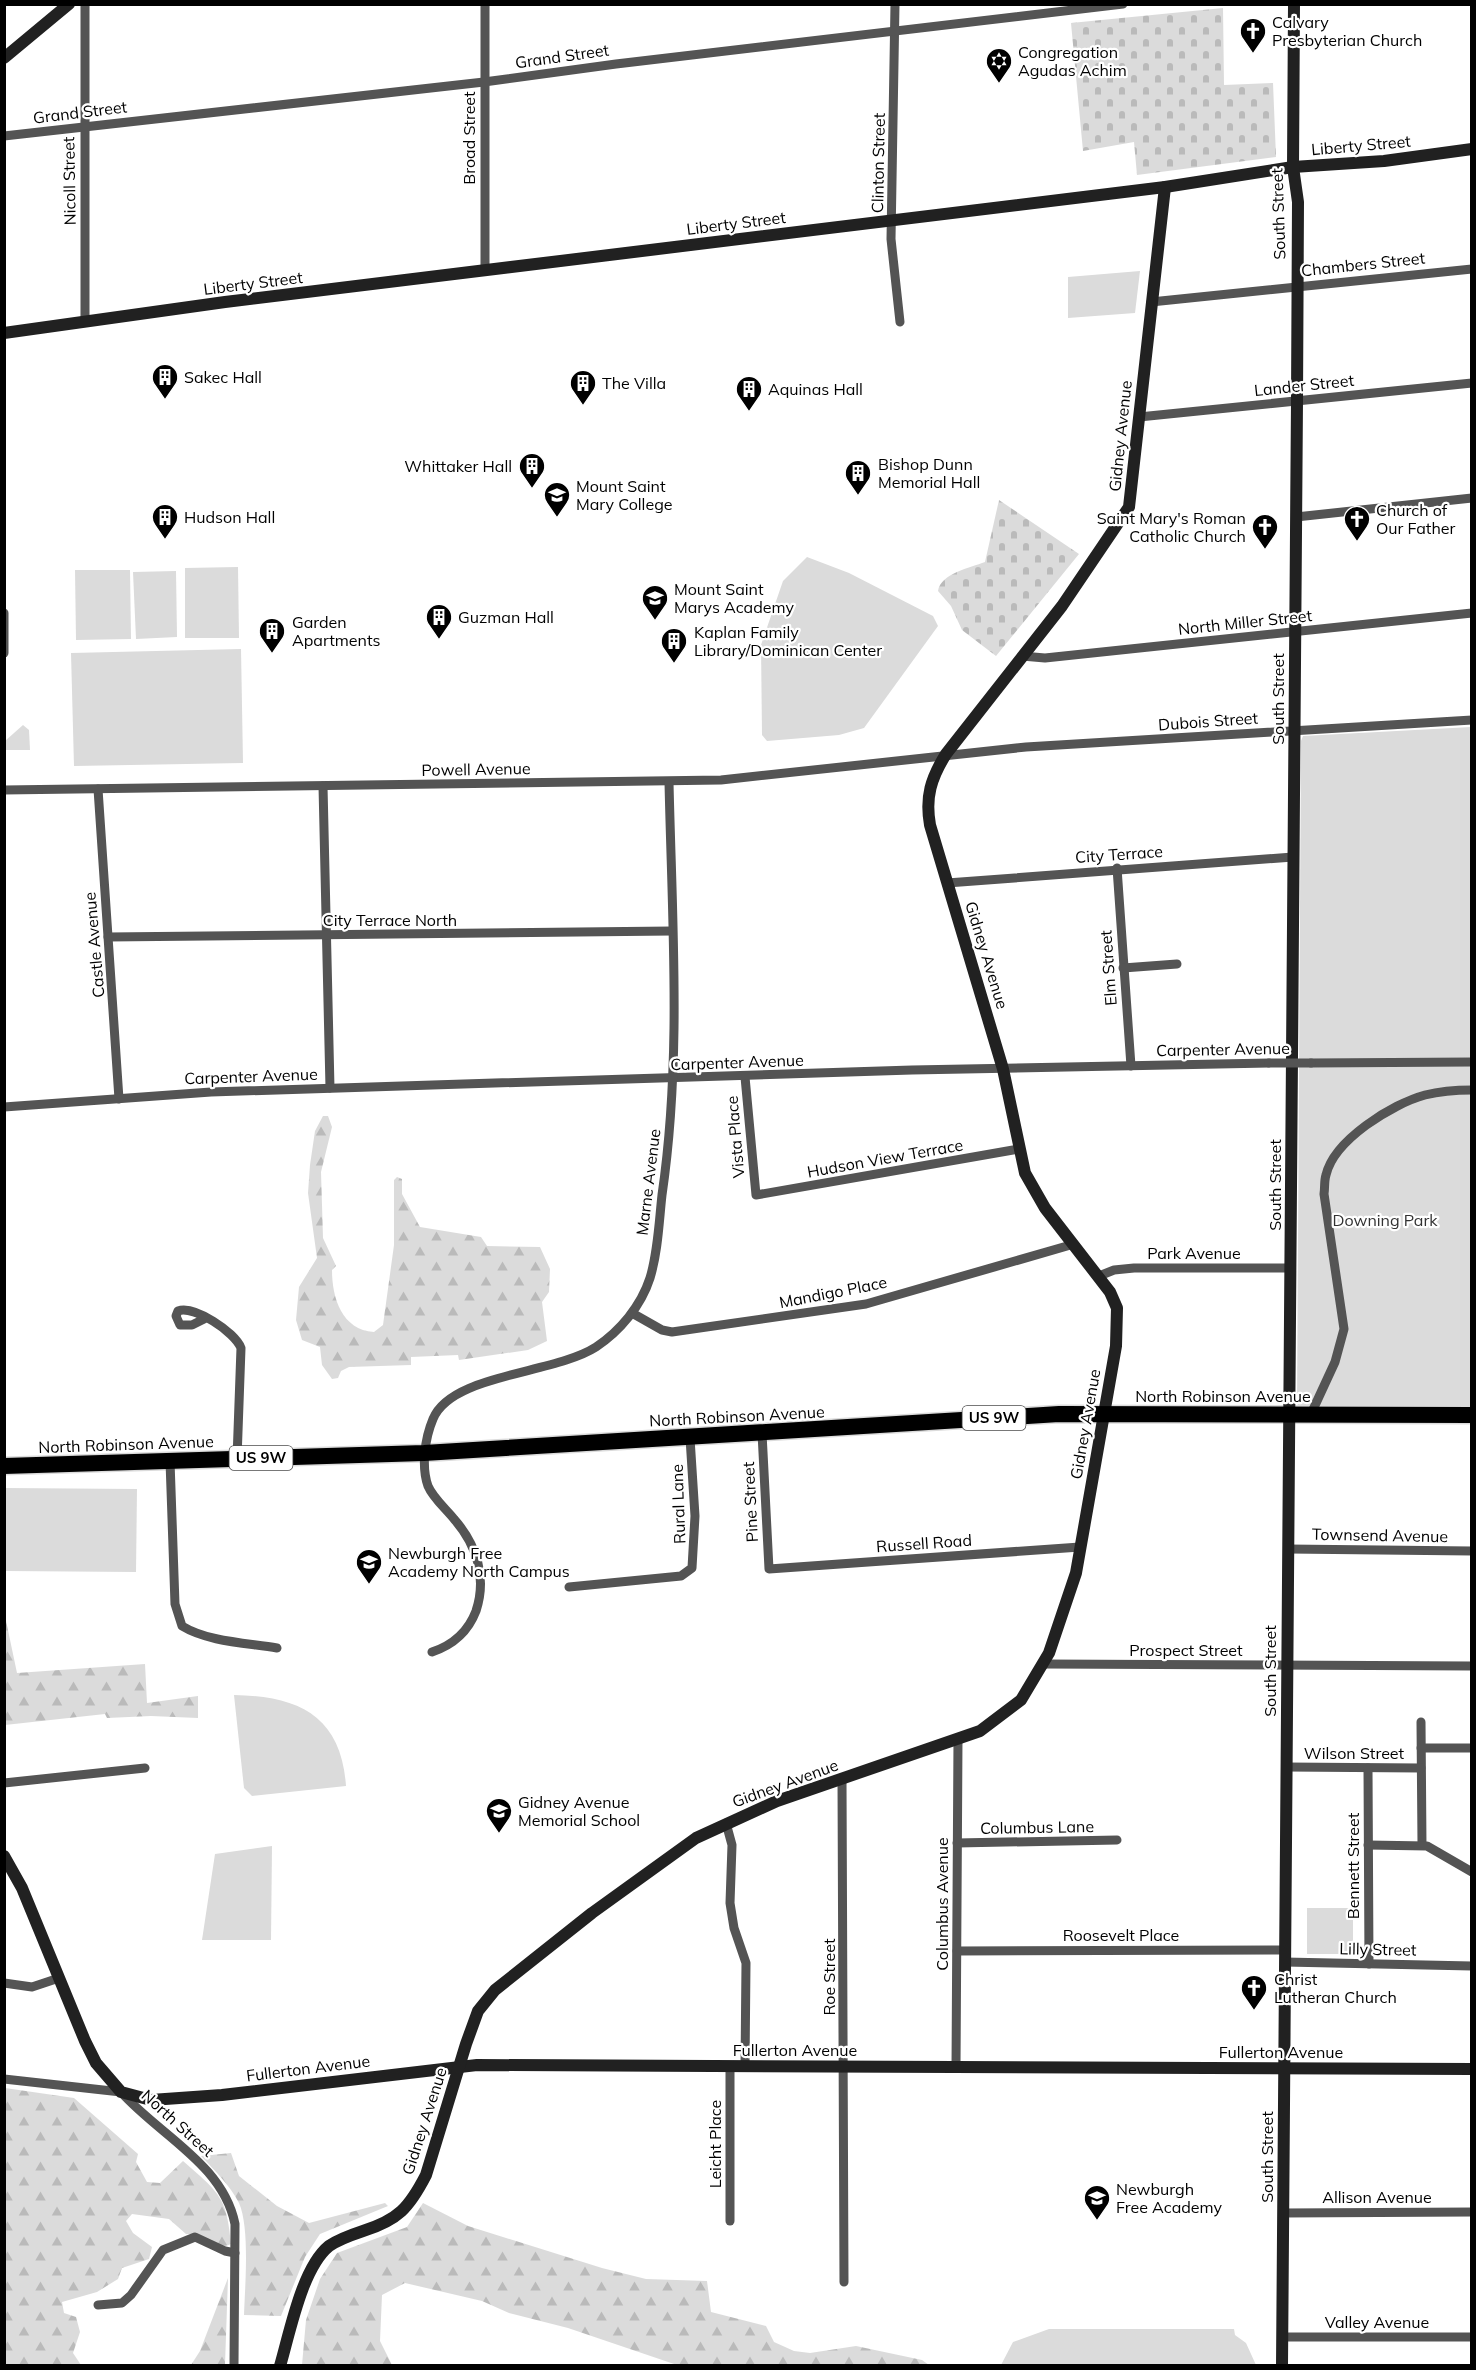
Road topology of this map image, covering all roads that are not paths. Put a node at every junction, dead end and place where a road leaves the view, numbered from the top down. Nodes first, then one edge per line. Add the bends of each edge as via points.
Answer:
1 (69, 4) edge
2 (85, 4) edge
3 (485, 4) edge
4 (895, 4) edge
5 (1124, 4) edge
6 (1294, 4) edge
7 (895, 32) junction
8 (4, 58) edge
9 (484, 82) junction
10 (83, 126) junction
11 (4, 136) edge
12 (1472, 149) edge
13 (1293, 167) junction
14 (1165, 187) junction
15 (892, 219) junction
16 (1472, 269) edge
17 (485, 271) junction
18 (1296, 286) junction
19 (1151, 302) junction
20 (85, 321) junction
21 (900, 322) dead end
22 (4, 333) edge
23 (1472, 383) edge
24 (1297, 401) junction
25 (1139, 417) junction
26 (1472, 498) edge
27 (1296, 517) junction
28 (1472, 613) edge
29 (4, 614) edge
30 (1295, 632) junction
31 (4, 653) edge
32 (1022, 656) junction
33 (1472, 720) edge
34 (1294, 730) junction
35 (946, 754) junction
36 (669, 782) junction
37 (323, 786) junction
38 (98, 789) junction
39 (4, 790) edge
40 (1293, 857) junction
41 (1117, 868) junction
42 (947, 883) junction
43 (672, 931) junction
44 (327, 935) junction
45 (108, 937) junction
46 (1177, 964) dead end
47 (1124, 969) junction
48 (1472, 1062) edge
49 (1131, 1066) junction
50 (1003, 1069) junction
51 (745, 1077) junction
52 (675, 1079) junction
53 (330, 1088) junction
54 (1472, 1090) edge
55 (119, 1099) junction
56 (4, 1107) edge
57 (1019, 1149) junction
58 (756, 1195) joint
59 (1074, 1244) junction
60 (1291, 1268) junction
61 (1099, 1276) junction
62 (632, 1313) junction
63 (206, 1318) dead end
64 (1103, 1414) junction
65 (1288, 1414) junction
66 (1311, 1414) junction
67 (1472, 1415) edge
68 (762, 1434) junction
69 (690, 1438) junction
70 (424, 1453) junction
71 (237, 1459) junction
72 (170, 1461) junction
73 (4, 1466) edge
74 (1080, 1547) junction
75 (1288, 1549) junction
76 (1472, 1551) edge
77 (769, 1569) joint
78 (569, 1587) dead end
79 (277, 1648) dead end
80 (432, 1652) dead end
81 (1043, 1664) junction
82 (1287, 1666) junction
83 (1472, 1666) edge
84 (1421, 1722) dead end
85 (958, 1739) junction
86 (1421, 1748) junction
87 (1472, 1748) edge
88 (1286, 1767) junction
89 (145, 1768) dead end
90 (1368, 1768) junction
91 (1421, 1768) junction
92 (842, 1779) junction
93 (4, 1783) edge
94 (726, 1823) junction
95 (1117, 1840) dead end
96 (957, 1843) junction
97 (1368, 1845) junction
98 (1422, 1845) junction
99 (4, 1856) edge
100 (1472, 1872) edge
101 (957, 1951) junction
102 (1285, 1956) junction
103 (1369, 1964) junction
104 (1472, 1966) edge
105 (59, 1978) junction
106 (4, 1983) edge
107 (458, 2067) junction
108 (730, 2067) junction
109 (745, 2067) junction
110 (844, 2067) junction
111 (956, 2068) junction
112 (1284, 2068) junction
113 (1472, 2069) edge
114 (4, 2079) edge
115 (121, 2092) junction
116 (1472, 2212) edge
117 (1284, 2213) junction
118 (730, 2221) dead end
119 (235, 2253) junction
120 (844, 2282) dead end
121 (98, 2305) dead end
122 (1282, 2337) junction
123 (1472, 2337) edge
124 (234, 2366) edge
125 (280, 2366) edge
126 (1282, 2366) edge

1 - 8 street
2 - 10 street, Nicoll Street
3 - 9 street, Broad Street
4 - 7 street, Clinton Street
5 - 7 street, Grand Street
6 - 13 street, South Street
7 - 9 street, Grand Street
7 - 15 street, Clinton Street
9 - 10 street, Grand Street
9 - 17 street, Broad Street
10 - 11 street, Grand Street
10 - 20 street, Nicoll Street
12 - 13 street, Liberty Street via 1384,161
13 - 14 street, Liberty Street
13 - 18 street, South Street via 1298,202
14 - 15 street, Liberty Street
14 - 19 street, Gidney Avenue
15 - 17 street, Liberty Street
15 - 21 street, Clinton Street
16 - 18 street, Chambers Street
17 - 20 street, Liberty Street
18 - 19 street, Chambers Street
18 - 24 street, South Street
19 - 25 street, Gidney Avenue
20 - 22 street, Liberty Street
23 - 24 street, Lander Street
24 - 25 street, Lander Street
24 - 27 street, South Street
25 - 32 street, Gidney Avenue via 1129,507 1062,606
26 - 27 street
27 - 30 street, South Street
28 - 30 street, North Miller Street
29 - 31 street
30 - 32 street, North Miller Street via 1045,658
30 - 34 street, South Street
32 - 35 street, Gidney Avenue
33 - 34 street, Dubois Street
34 - 35 street, Dubois Street
34 - 40 street, South Street
35 - 36 street, Powell Avenue via 721,780
35 - 42 street, Gidney Avenue via 934,774 927,808
36 - 37 street, Powell Avenue
36 - 43 street, Marne Avenue
37 - 38 street, Powell Avenue
37 - 44 street
38 - 39 street, Powell Avenue
38 - 45 street, Castle Avenue
40 - 41 street, City Terrace
40 - 60 street, South Street
41 - 42 street, City Terrace
41 - 47 street, Elm Street
42 - 50 street, Gidney Avenue
43 - 44 street, City Terrace North
43 - 52 street, Marne Avenue
44 - 45 street, City Terrace North
44 - 53 street
45 - 55 street, Castle Avenue
46 - 47 street
47 - 49 street, Elm Street
48 - 49 street, Carpenter Avenue, bridge
49 - 50 street, Carpenter Avenue
50 - 51 street, Carpenter Avenue
50 - 57 street, Gidney Avenue
51 - 52 street, Carpenter Avenue
51 - 58 street, Vista Place
52 - 53 street, Carpenter Avenue
52 - 62 street, Marne Avenue via 653,1263 647,1286
53 - 55 street, Carpenter Avenue
54 - 66 street via 1422,1095 1385,1113 1345,1143 1326,1174 1324,1194 1344,1329 1335,1362
55 - 56 street, Carpenter Avenue
57 - 58 street, Hudson View Terrace
57 - 59 street, Gidney Avenue via 1035,1194
59 - 61 street, Gidney Avenue
59 - 62 street, Mandigo Place via 866,1304 672,1332
60 - 61 street, Park Avenue via 1134,1268
60 - 65 street, South Street
61 - 64 street, Gidney Avenue via 1113,1300 1118,1324
62 - 70 street, Marne Avenue via 596,1347 572,1360 464,1389 449,1397 432,1421
63 - 71 street via 230,1333 241,1348
64 - 65 highway, North Robinson Avenue / US 9W
64 - 68 highway, North Robinson Avenue / US 9W
64 - 74 street, Gidney Avenue
65 - 66 highway, North Robinson Avenue / US 9W
65 - 75 street, South Street
66 - 67 highway, North Robinson Avenue / US 9W
68 - 69 highway, North Robinson Avenue / US 9W
68 - 77 street, Pine Street
69 - 70 highway, North Robinson Avenue / US 9W
69 - 78 street, Rural Lane via 695,1516 692,1568 681,1576
70 - 71 highway, North Robinson Avenue / US 9W
70 - 80 street via 429,1488 469,1540 481,1579 480,1599 473,1618 449,1647
71 - 72 highway, North Robinson Avenue / US 9W
72 - 73 highway, North Robinson Avenue / US 9W
72 - 79 street via 175,1604 182,1626 229,1640
74 - 77 street, Russell Road
74 - 81 street, Gidney Avenue via 1063,1619
75 - 76 street, Townsend Avenue
75 - 82 street, South Street
81 - 82 street, Prospect Street
81 - 85 street, Gidney Avenue via 1021,1700 1009,1711 980,1731
82 - 83 street, Prospect Street
82 - 88 street, South Street
84 - 86 street
85 - 92 street, Gidney Avenue
85 - 96 street, Columbus Avenue
86 - 87 street
86 - 91 street
88 - 90 street, Wilson Street
88 - 102 street, South Street
89 - 93 street
90 - 91 street, Wilson Street
90 - 97 street, Bennett Street
91 - 98 street
92 - 94 street, Gidney Avenue
92 - 110 street, Roe Street
94 - 107 street, Gidney Avenue via 679,1850 495,1990 478,2011
94 - 109 street via 732,1845 730,1903 747,1964
95 - 96 street, Columbus Lane
96 - 101 street, Columbus Avenue
97 - 98 street
97 - 103 street, Bennett Street
98 - 100 street via 1438,1850
99 - 105 street, North Street via 22,1888
101 - 102 street, Roosevelt Place
101 - 111 street, Columbus Avenue
102 - 103 street, Lilly Street
102 - 112 street, South Street
103 - 104 street, Lilly Street
105 - 106 street via 32,1987
105 - 115 street, North Street via 96,2063
107 - 108 street, Fullerton Avenue
107 - 115 street, Fullerton Avenue via 210,2096 151,2100
107 - 125 street, Gidney Avenue via 426,2175 416,2195 400,2215 345,2237 328,2247 316,2261 303,2289
108 - 109 street, Fullerton Avenue
108 - 118 street, Leicht Place
109 - 110 street, Fullerton Avenue
110 - 111 street, Fullerton Avenue
110 - 120 street, Roe Street
111 - 112 street, Fullerton Avenue
112 - 113 street, Fullerton Avenue
112 - 117 street, South Street
114 - 115 street
115 - 119 street, North Street via 141,2115 184,2147 223,2191 235,2224
116 - 117 street, Allison Avenue
117 - 122 street, South Street
119 - 121 street via 195,2237 174,2244 163,2250 122,2303
119 - 124 street, North Street
122 - 123 street, Valley Avenue
122 - 126 street, South Street

